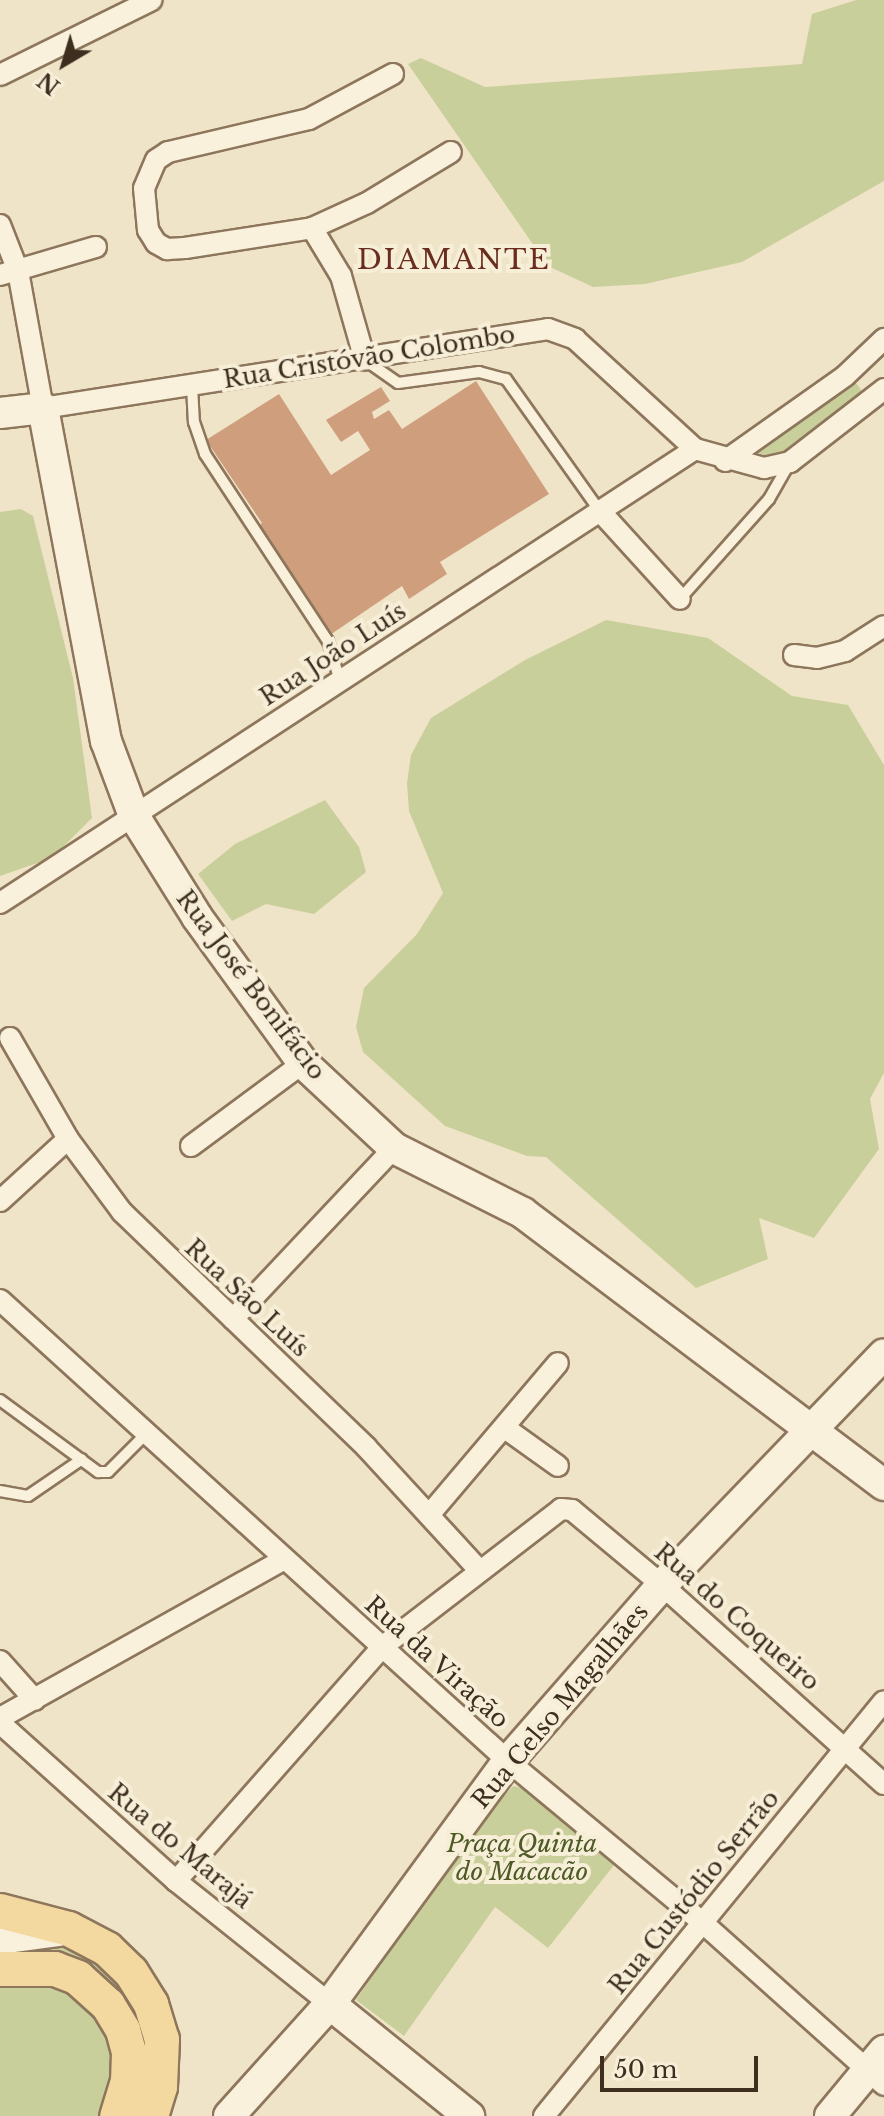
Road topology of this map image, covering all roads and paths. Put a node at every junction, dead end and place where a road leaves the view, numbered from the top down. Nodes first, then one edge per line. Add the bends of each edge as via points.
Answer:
1 (152, 0) edge
2 (393, 74) dead end
3 (0, 75) edge
4 (451, 152) dead end
5 (0, 225) edge
6 (312, 228) junction
7 (96, 247) dead end
8 (9, 273) edge
9 (884, 339) edge
10 (365, 360) junction
11 (861, 363) junction
12 (192, 386) junction
13 (881, 390) edge
14 (43, 408) junction
15 (0, 413) edge
16 (695, 449) junction
17 (725, 461) junction
18 (790, 462) junction
19 (599, 510) junction
20 (680, 599) joint
21 (884, 626) edge
22 (794, 655) dead end
23 (340, 681) junction
24 (134, 816) junction
25 (0, 903) edge
26 (10, 1038) dead end
27 (303, 1063) junction
28 (68, 1139) junction
29 (191, 1146) dead end
30 (394, 1148) junction
31 (5, 1187) edge
32 (0, 1300) edge
33 (233, 1319) junction
34 (884, 1354) edge
35 (558, 1363) dead end
36 (0, 1400) edge
37 (505, 1428) junction
38 (812, 1428) junction
39 (146, 1434) junction
40 (82, 1459) junction
41 (558, 1466) dead end
42 (884, 1485) edge
43 (0, 1491) edge
44 (429, 1515) junction
45 (284, 1559) junction
46 (480, 1571) junction
47 (662, 1585) junction
48 (382, 1647) junction
49 (0, 1661) edge
50 (35, 1700) junction
51 (884, 1701) edge
52 (0, 1721) edge
53 (845, 1747) junction
54 (508, 1761) junction
55 (884, 1784) edge
56 (176, 1881) junction
57 (0, 1911) edge
58 (703, 1923) junction
59 (88, 1938) junction
60 (0, 1939) edge
61 (0, 1969) edge
62 (330, 2004) junction
63 (879, 2069) edge
64 (117, 2116) edge
65 (151, 2116) edge
66 (229, 2116) edge
67 (469, 2116) edge
68 (544, 2116) edge
69 (830, 2116) edge

1 - 3 street
2 - 6 street via 309,119 168,152 148,173 148,230 167,249
4 - 6 street via 367,203
5 - 8 street
6 - 10 street via 341,276
7 - 8 street
8 - 14 street
9 - 11 street
10 - 12 street, Rua Cristóvão Colombo
10 - 16 street, Rua Cristóvão Colombo via 535,330 560,332 575,339
10 - 19 lane via 398,383 479,372 506,379
11 - 13 street
11 - 17 street
12 - 14 street, Rua Cristóvão Colombo
12 - 23 lane via 194,422 205,454 328,641
13 - 18 street
14 - 15 street, Rua Cristóvão Colombo
14 - 24 street, Rua José Bonifácio via 106,741
16 - 17 street
16 - 19 street, Rua João Luís
17 - 18 street via 764,468
18 - 20 lane via 769,499
19 - 20 street
19 - 23 street, Rua João Luís
21 - 22 street via 845,651 817,658
23 - 24 street, Rua João Luís
24 - 25 street, Rua João Luís
24 - 27 street, Rua José Bonifácio via 197,917
26 - 28 street, Rua São Luís
27 - 29 street
27 - 30 street, Rua José Bonifácio
28 - 31 street
28 - 33 street, Rua São Luís via 122,1212
30 - 33 street
30 - 38 street, Rua José Bonifácio via 523,1213
32 - 39 street, Rua da Viração
33 - 44 street, Rua São Luís
34 - 38 street, Rua Celso Magalhães
35 - 37 street
36 - 40 lane
37 - 41 street
37 - 44 street
38 - 42 street, Rua José Bonifácio
38 - 47 street, Rua Celso Magalhães
39 - 40 lane via 105,1473
39 - 45 street, Rua da Viração
40 - 43 lane via 28,1496
44 - 46 street, Rua São Luís
45 - 48 street, Rua da Viração
45 - 50 street
46 - 47 street, Rua do Coqueiro via 548,1515 572,1510
46 - 48 street
47 - 53 street, Rua do Coqueiro
47 - 54 street, Rua Celso Magalhães
48 - 54 street, Rua da Viração
48 - 56 street
49 - 50 street
50 - 52 street
51 - 53 street, Rua Custódio Serrão
52 - 56 street, Rua do Marajá
53 - 55 street, Rua do Coqueiro
53 - 58 street, Rua Custódio Serrão
54 - 58 street, Rua da Viração
54 - 62 street, Rua Celso Magalhães
56 - 62 street, Rua do Marajá
57 - 59 main road
58 - 63 street, Rua da Viração
58 - 68 street, Rua Custódio Serrão
59 - 60 street via 37,1930
59 - 65 main road via 131,1972 158,2022 162,2071
61 - 64 main road via 33,1965 67,1973 108,2005 129,2053 128,2081
62 - 66 street, Rua Celso Magalhães
62 - 67 street
63 - 69 street

